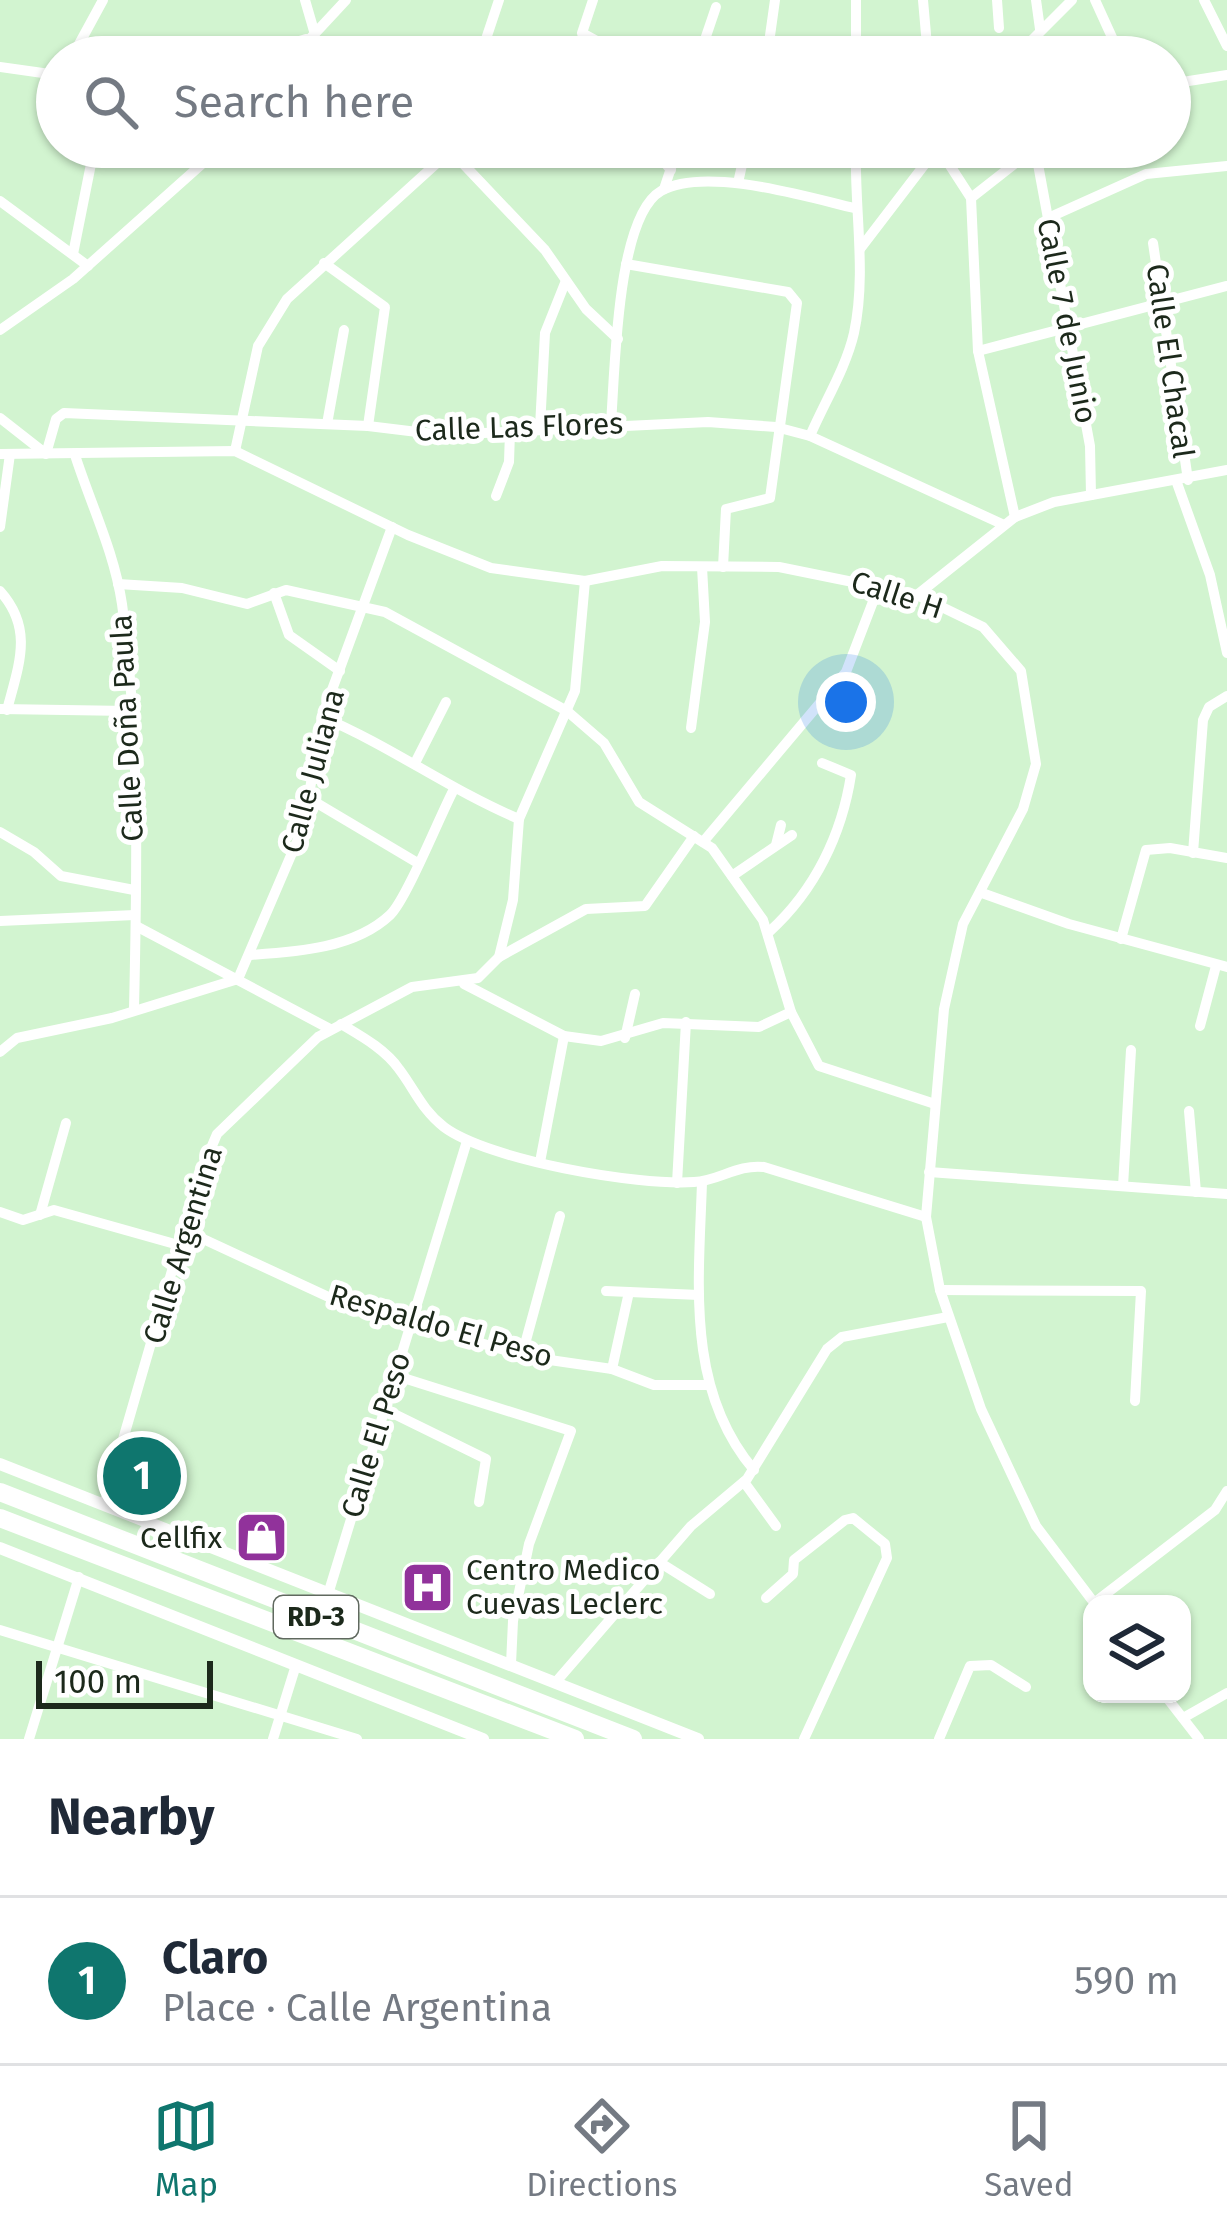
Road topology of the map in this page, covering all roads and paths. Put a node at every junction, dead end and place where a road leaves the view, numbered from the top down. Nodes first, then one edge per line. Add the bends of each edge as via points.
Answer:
1 (103, 0) edge
2 (305, 0) edge
3 (346, 0) edge
4 (500, 0) edge
5 (593, 0) edge
6 (775, 0) edge
7 (856, 0) edge
8 (923, 0) edge
9 (997, 0) edge
10 (1036, 0) edge
11 (1072, 0) edge
12 (1095, 0) edge
13 (1227, 4) edge
14 (1207, 6) edge
15 (716, 7) dead end
16 (999, 28) dead end
17 (1040, 28) junction
18 (311, 35) junction
19 (83, 36) edge
20 (308, 36) edge
21 (488, 36) edge
22 (587, 36) edge
23 (706, 36) edge
24 (770, 36) edge
25 (856, 36) edge
26 (926, 36) edge
27 (1033, 36) edge
28 (1111, 36) edge
29 (1227, 46) edge
30 (0, 67) edge
31 (36, 72) edge
32 (1227, 75) edge
33 (1191, 80) edge
34 (1227, 166) edge
35 (90, 168) edge
36 (198, 168) edge
37 (430, 168) edge
38 (470, 168) edge
39 (741, 168) edge
40 (855, 168) edge
41 (922, 168) edge
42 (952, 168) edge
43 (1008, 168) edge
44 (1039, 168) edge
45 (671, 170) edge
46 (738, 183) junction
47 (664, 189) junction
48 (971, 197) junction
49 (0, 201) edge
50 (854, 208) junction
51 (1048, 218) junction
52 (1153, 243) dead end
53 (860, 249) junction
54 (73, 254) junction
55 (323, 263) junction
56 (626, 264) junction
57 (88, 266) junction
58 (1226, 282) edge
59 (565, 284) junction
60 (1227, 298) edge
61 (1163, 303) junction
62 (0, 330) edge
63 (344, 330) dead end
64 (1069, 330) junction
65 (618, 339) junction
66 (978, 351) junction
67 (0, 418) edge
68 (238, 421) junction
69 (327, 424) junction
70 (610, 424) junction
71 (368, 426) junction
72 (540, 427) junction
73 (776, 427) junction
74 (510, 432) junction
75 (810, 436) junction
76 (236, 451) junction
77 (5, 454) edge
78 (46, 454) junction
79 (75, 455) junction
80 (1227, 470) edge
81 (1182, 481) junction
82 (1091, 495) junction
83 (496, 496) dead end
84 (1015, 518) junction
85 (1002, 524) junction
86 (0, 527) edge
87 (392, 527) junction
88 (702, 567) junction
89 (723, 567) junction
90 (585, 581) junction
91 (118, 584) junction
92 (879, 586) junction
93 (0, 591) edge
94 (274, 593) junction
95 (917, 595) junction
96 (364, 606) junction
97 (1227, 653) edge
98 (340, 671) junction
99 (1227, 696) edge
100 (446, 702) dead end
101 (3, 709) edge
102 (129, 711) junction
103 (567, 711) junction
104 (322, 717) junction
105 (691, 728) dead end
106 (822, 763) dead end
107 (415, 764) junction
108 (453, 791) junction
109 (310, 799) junction
110 (519, 819) junction
111 (781, 825) dead end
112 (0, 832) edge
113 (791, 835) dead end
114 (699, 839) junction
115 (776, 845) junction
116 (1193, 853) junction
117 (1227, 858) edge
118 (416, 862) junction
119 (733, 876) junction
120 (134, 890) junction
121 (982, 893) junction
122 (0, 921) edge
123 (136, 921) junction
124 (770, 931) junction
125 (1121, 939) junction
126 (249, 955) junction
127 (499, 958) junction
128 (1221, 966) edge
129 (238, 979) junction
130 (464, 984) junction
131 (635, 994) dead end
132 (134, 1009) junction
133 (791, 1012) junction
134 (686, 1022) junction
135 (335, 1026) junction
136 (1201, 1026) dead end
137 (564, 1036) junction
138 (625, 1037) junction
139 (1131, 1050) dead end
140 (0, 1052) edge
141 (935, 1104) junction
142 (1189, 1111) dead end
143 (66, 1123) dead end
144 (467, 1142) junction
145 (540, 1162) junction
146 (929, 1172) junction
147 (702, 1182) junction
148 (676, 1183) junction
149 (1123, 1186) junction
150 (1196, 1192) junction
151 (1227, 1194) edge
152 (0, 1212) edge
153 (40, 1215) junction
154 (560, 1216) dead end
155 (926, 1217) junction
156 (186, 1231) junction
157 (182, 1246) junction
158 (940, 1290) junction
159 (606, 1291) dead end
160 (629, 1292) junction
161 (699, 1295) junction
162 (948, 1316) junction
163 (410, 1323) junction
164 (522, 1355) junction
165 (612, 1369) junction
166 (394, 1376) junction
167 (706, 1385) junction
168 (1135, 1401) dead end
169 (384, 1409) junction
170 (0, 1464) edge
171 (754, 1470) junction
172 (744, 1482) junction
173 (1227, 1491) edge
174 (0, 1492) edge
175 (479, 1502) dead end
176 (104, 1505) junction
177 (0, 1518) edge
178 (776, 1526) dead end
179 (0, 1548) edge
180 (659, 1562) junction
181 (79, 1577) junction
182 (329, 1591) junction
183 (710, 1594) dead end
184 (1089, 1595) edge
185 (1105, 1595) edge
186 (766, 1598) dead end
187 (0, 1630) edge
188 (58, 1646) junction
189 (511, 1664) junction
190 (296, 1665) junction
191 (555, 1683) junction
192 (1026, 1687) dead end
193 (1227, 1693) edge
194 (1171, 1703) edge
195 (280, 1716) junction
196 (1183, 1718) junction
197 (29, 1739) edge
198 (273, 1739) edge
199 (357, 1739) edge
200 (483, 1739) edge
201 (575, 1739) edge
202 (632, 1739) edge
203 (698, 1739) edge
204 (804, 1739) edge
205 (939, 1739) edge
206 (1198, 1739) edge

1 - 19 street
2 - 18 street
3 - 18 street
4 - 21 street
5 - 22 street
6 - 24 street
7 - 25 street
8 - 26 street
9 - 16 street
10 - 17 street
11 - 17 street
12 - 28 street
13 - 14 street
14 - 29 street
15 - 23 street
17 - 27 street
18 - 20 street
30 - 31 street
32 - 33 street
34 - 51 street via 1146,174
35 - 54 street
36 - 57 street
37 - 55 street
38 - 59 street via 545,250
39 - 46 street
40 - 50 street
41 - 53 street
42 - 48 street
43 - 48 street
44 - 51 street, Calle 7 de Junio
45 - 47 street
46 - 47 street
46 - 50 street
47 - 56 street via 649,202
48 - 66 street
49 - 54 street
50 - 53 street
51 - 64 street, Calle 7 de Junio
52 - 61 street, Calle El Chacal
53 - 75 street via 855,329
54 - 57 street
55 - 68 street via 287,299 258,346
55 - 71 street via 385,307
56 - 65 street
56 - 73 street via 794,296
57 - 62 street
58 - 60 street
58 - 61 street
59 - 65 street
59 - 72 street via 545,333
61 - 64 street
61 - 81 street, Calle El Chacal
63 - 69 street
64 - 66 street
64 - 82 street, Calle 7 de Junio
65 - 70 street
66 - 84 street
67 - 78 street
68 - 69 street, Calle Las Flores
68 - 76 street
68 - 78 street, Calle Las Flores via 64,413
69 - 71 street, Calle Las Flores
70 - 72 street, Calle Las Flores
70 - 73 street, Calle Las Flores
71 - 74 street, Calle Las Flores
72 - 74 street, Calle Las Flores
73 - 75 street, Calle Las Flores
73 - 89 street via 770,498 725,509
74 - 83 street
75 - 85 street, Calle Las Flores
76 - 79 street, Calle H
76 - 87 street, Calle H
77 - 78 street, Calle H
77 - 86 street
78 - 79 street, Calle H
79 - 91 street, Calle Doña Paula
80 - 81 street
81 - 82 street
81 - 97 street, Calle El Chacal
82 - 84 street
84 - 85 street
85 - 95 street
87 - 90 street, Calle H via 491,568
87 - 96 street, Calle Juliana
88 - 89 street, Calle H
88 - 90 street, Calle H
88 - 105 street via 705,622
89 - 92 street, Calle H via 779,567
90 - 103 street
91 - 94 street via 248,604
91 - 102 street, Calle Doña Paula
92 - 95 street, Calle H
92 - 114 street via 846,672
93 - 101 street via 23,633
94 - 96 street
94 - 98 street via 290,635
95 - 121 street, Calle H via 982,627 1021,670 1036,764 1024,809
96 - 98 street, Calle Juliana
96 - 103 street
98 - 104 street, Calle Juliana
99 - 116 street via 1203,720
100 - 107 street
101 - 102 street
102 - 120 street, Calle Doña Paula
103 - 110 street
103 - 114 street via 604,743 639,802
104 - 107 street
104 - 109 street, Calle Juliana
106 - 124 street via 851,775 832,845
107 - 108 street
108 - 110 street
108 - 118 street
109 - 118 street
109 - 126 street, Calle Juliana
110 - 127 street
111 - 115 street
112 - 120 street via 61,876
113 - 115 street
114 - 119 street
114 - 127 street via 645,906 586,909
115 - 119 street
116 - 117 street
116 - 125 street via 1146,850
118 - 126 street via 391,914 370,929 310,951
119 - 124 street
120 - 123 street, Calle Doña Paula
121 - 125 street
121 - 141 street, Calle H via 963,924 944,1009
122 - 123 street
123 - 129 street
123 - 132 street, Calle Doña Paula
124 - 133 street
125 - 128 street
126 - 129 street, Calle Juliana
127 - 130 street
128 - 136 street
129 - 132 street
129 - 135 street
130 - 135 street, Calle Argentina via 412,986
130 - 137 street
131 - 138 street
132 - 140 street via 16,1038
133 - 134 street via 759,1027
133 - 141 street via 819,1066
134 - 138 street
134 - 148 street
135 - 144 street via 399,1068 415,1100
135 - 156 street, Calle Argentina via 217,1134
137 - 138 street
137 - 145 street
139 - 149 street
141 - 146 street, Calle H
142 - 150 street
143 - 153 street
144 - 145 street
144 - 163 street, Calle El Peso
145 - 148 street
146 - 149 street
146 - 155 street, Calle H
147 - 148 street
147 - 155 street via 737,1167 764,1167
147 - 161 street
149 - 150 street
150 - 151 street
152 - 153 street via 23,1220
153 - 157 street via 54,1210
154 - 164 street
155 - 158 street, Calle H
156 - 157 street, Calle Argentina
156 - 163 street, Respaldo El Peso via 335,1300
157 - 176 street, Calle Argentina
158 - 162 street, Calle H
158 - 168 street via 1141,1291
159 - 160 street
160 - 161 street
160 - 165 street
161 - 167 street
162 - 171 street via 842,1337
162 - 184 street, Calle H via 1036,1526
163 - 164 street, Respaldo El Peso
163 - 166 street, Calle El Peso
164 - 165 street, Respaldo El Peso
165 - 167 street, Respaldo El Peso via 654,1385
166 - 169 street, Calle El Peso
166 - 189 street via 571,1431 529,1544
167 - 171 street via 720,1425
169 - 175 street via 486,1459
169 - 182 street, Calle El Peso
170 - 176 street
171 - 172 street
172 - 178 street
172 - 180 street
173 - 185 street via 1215,1510
174 - 202 highway, RD-3
176 - 182 street
177 - 201 highway, RD-3
179 - 181 street
180 - 183 street
180 - 191 street
181 - 188 street
181 - 190 street
182 - 189 street
186 - 204 street via 794,1574 794,1560 845,1520 885,1544 887,1558
187 - 188 street
188 - 195 street
188 - 197 street
189 - 191 street
190 - 195 street
190 - 200 street
191 - 203 street
192 - 205 street via 991,1665 970,1666
193 - 196 street
194 - 196 street
195 - 198 street
195 - 199 street
196 - 206 street

